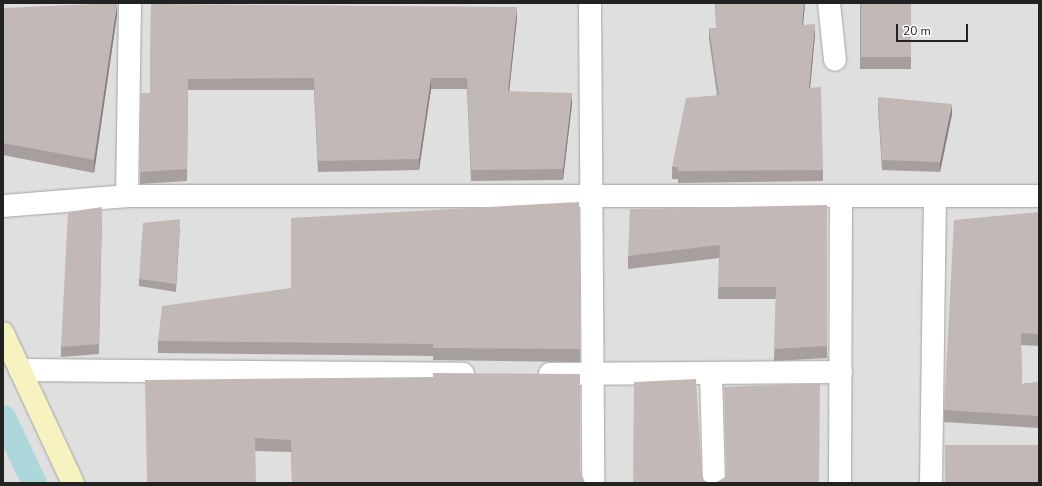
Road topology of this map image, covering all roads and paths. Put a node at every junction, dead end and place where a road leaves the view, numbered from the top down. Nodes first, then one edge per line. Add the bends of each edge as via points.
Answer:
1 (130, 3) edge
2 (590, 3) edge
3 (830, 3) edge
4 (835, 60) dead end
5 (127, 196) junction
6 (1039, 196) edge
7 (592, 197) junction
8 (841, 197) junction
9 (935, 197) junction
10 (3, 206) edge
11 (3, 333) edge
12 (20, 370) junction
13 (841, 372) junction
14 (481, 374) edge
15 (529, 374) edge
16 (592, 375) junction
17 (710, 375) junction
18 (73, 483) edge
19 (593, 483) edge
20 (714, 483) edge
21 (840, 483) edge
22 (931, 483) edge

1 - 5 street
2 - 7 street
3 - 4 street
5 - 7 street
5 - 10 street
6 - 9 street
7 - 8 street
7 - 16 street
8 - 9 street
8 - 13 street
9 - 22 street
11 - 12 street
12 - 14 street
12 - 18 street
13 - 17 street
13 - 21 street
15 - 16 street
16 - 17 street
16 - 19 street
17 - 20 street

